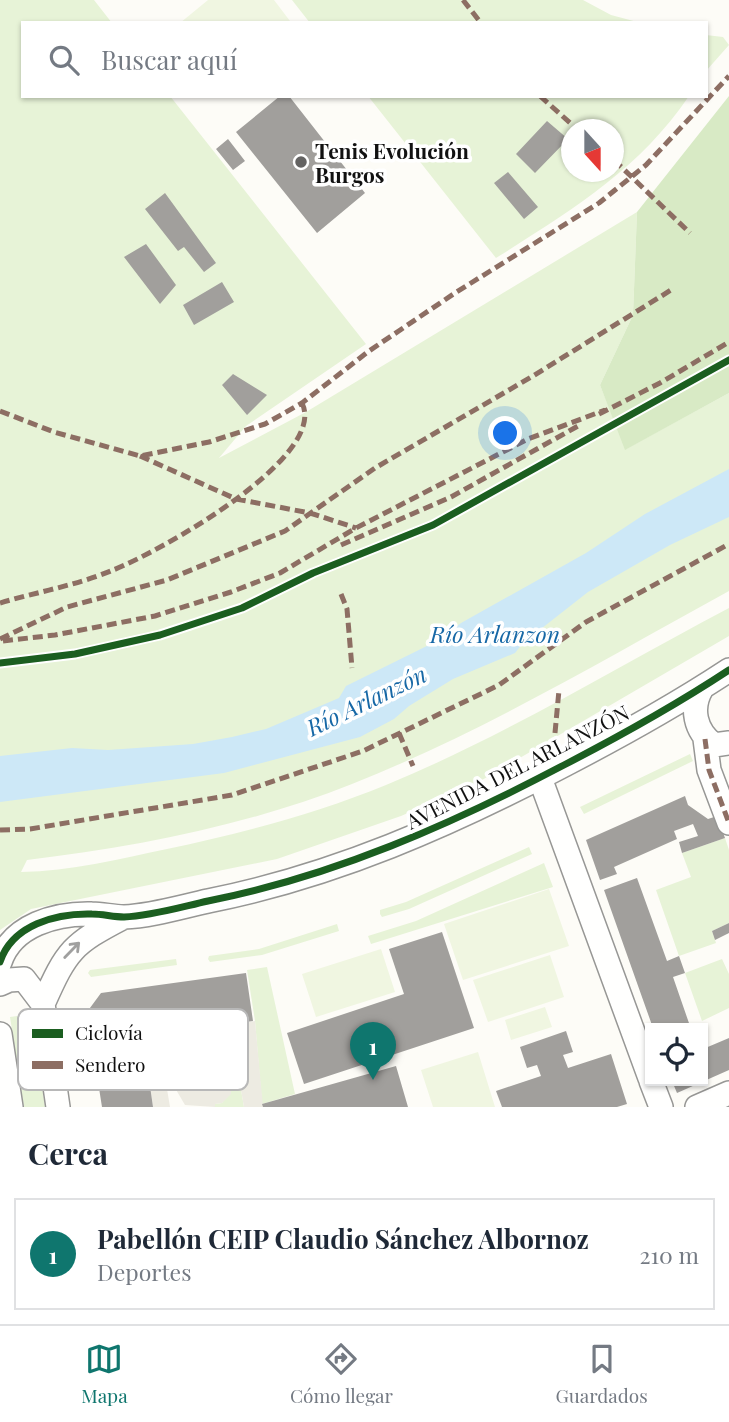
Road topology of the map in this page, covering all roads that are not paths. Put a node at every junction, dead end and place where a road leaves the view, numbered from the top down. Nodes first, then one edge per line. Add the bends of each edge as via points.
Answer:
1 (729, 670) edge
2 (702, 688) junction
3 (663, 711) junction
4 (701, 729) junction
5 (729, 743) edge
6 (540, 779) junction
7 (729, 823) edge
8 (124, 917) junction
9 (0, 962) edge
10 (0, 984) edge
11 (43, 1004) junction
12 (44, 1009) edge
13 (0, 1034) edge
14 (645, 1063) edge
15 (654, 1086) edge
16 (729, 1093) edge
17 (11, 1107) edge
18 (661, 1107) edge
19 (697, 1107) edge

1 - 2 street, AVENIDA DEL ARLANZÓN
2 - 3 street, AVENIDA DEL ARLANZÓN
2 - 4 street via 694,706
3 - 4 street via 685,711
3 - 6 street, AVENIDA DEL ARLANZÓN
4 - 5 street via 714,745
4 - 7 street via 709,770
6 - 8 street, AVENIDA DEL ARLANZÓN via 462,818 360,860 278,885
6 - 14 street
8 - 9 street, AVENIDA DEL ARLANZÓN via 90,914 36,924 9,943
11 -> 8 street, AVENIDA DEL ARLANZÓN via 60,964 76,944
10 - 11 street via 24,979
11 - 12 street
13 - 17 street
15 - 18 street
16 - 19 street

